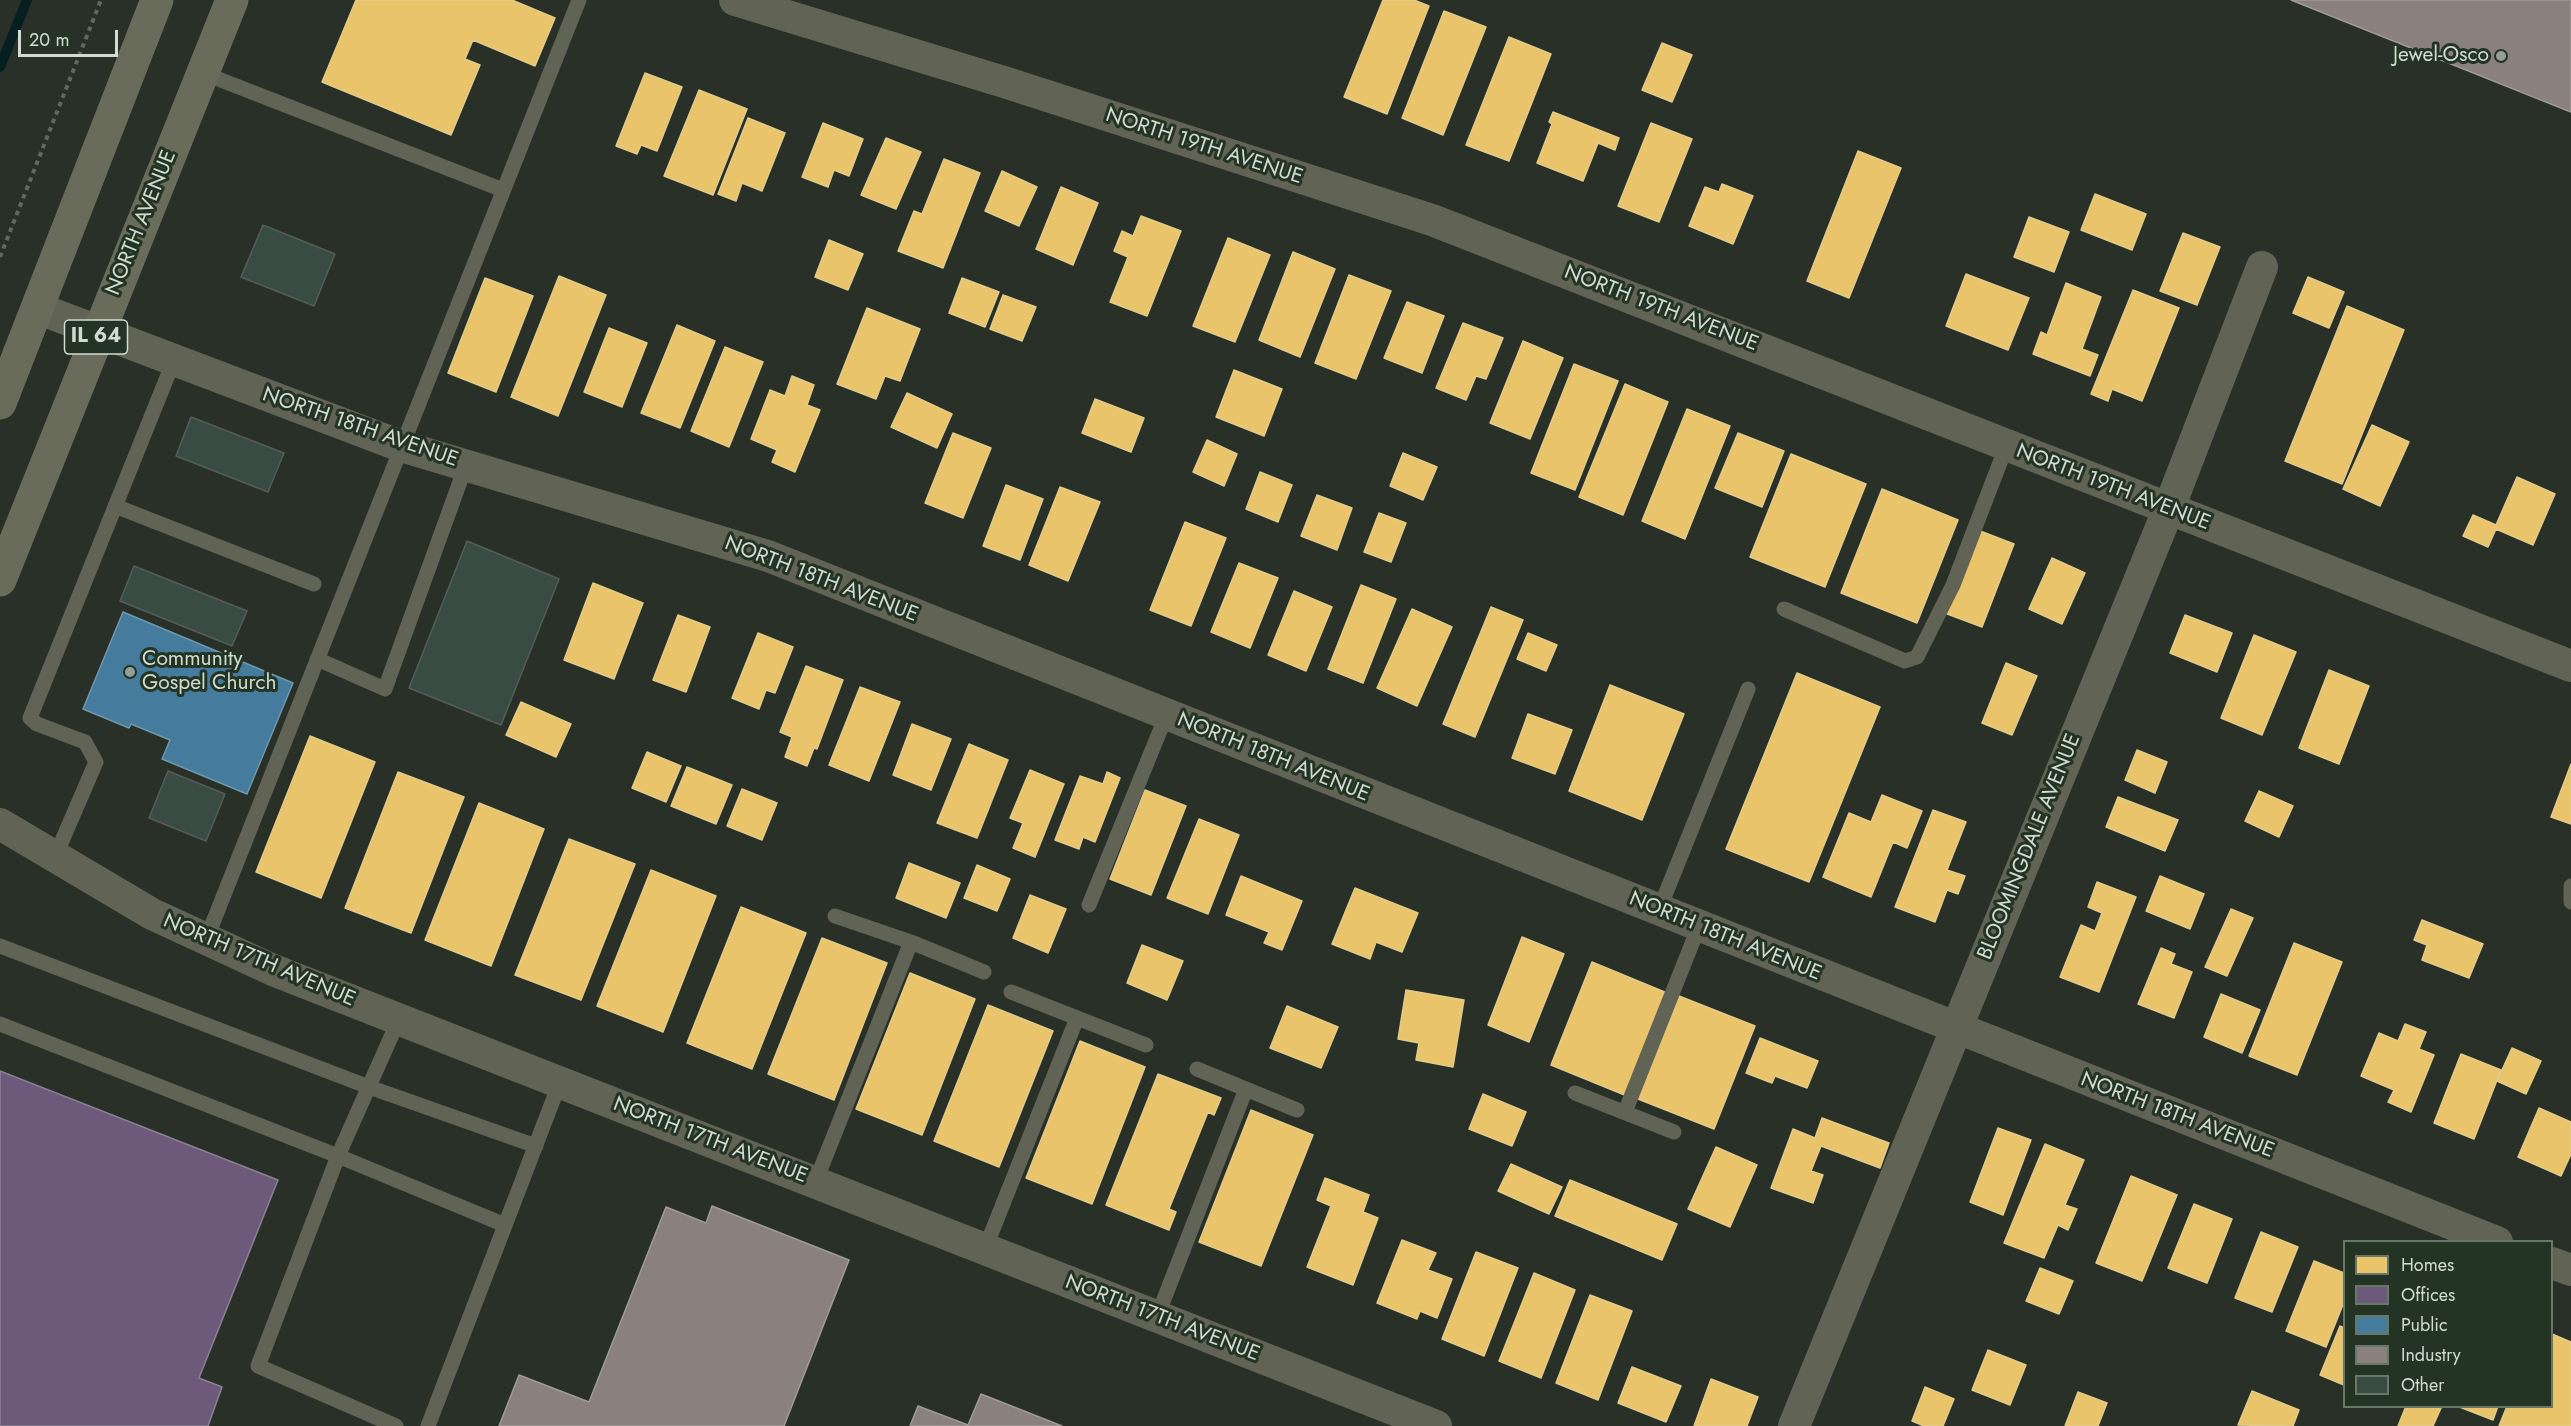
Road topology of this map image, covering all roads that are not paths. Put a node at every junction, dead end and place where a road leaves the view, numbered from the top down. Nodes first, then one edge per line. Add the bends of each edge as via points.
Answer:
1 (157, 0) edge
2 (232, 0) edge
3 (579, 0) edge
4 (748, 2) edge
5 (203, 73) junction
6 (503, 190) junction
7 (2262, 267) dead end
8 (37, 308) junction
9 (98, 332) junction
10 (174, 360) junction
11 (0, 403) edge
12 (401, 446) junction
13 (2006, 447) junction
14 (466, 465) junction
15 (115, 506) junction
16 (2169, 508) junction
17 (0, 580) edge
18 (314, 584) dead end
19 (1784, 609) dead end
20 (316, 659) junction
21 (2571, 666) edge
22 (1748, 689) dead end
23 (1166, 716) junction
24 (0, 824) edge
25 (55, 857) junction
26 (2571, 886) edge
27 (2571, 902) edge
28 (1089, 905) dead end
29 (1659, 910) junction
30 (835, 916) dead end
31 (1699, 926) junction
32 (206, 940) junction
33 (911, 942) junction
34 (0, 946) edge
35 (984, 972) dead end
36 (1011, 992) dead end
37 (1077, 1017) junction
38 (399, 1019) junction
39 (0, 1024) edge
40 (1955, 1028) junction
41 (1146, 1045) dead end
42 (1197, 1069) dead end
43 (560, 1082) junction
44 (369, 1087) junction
45 (1246, 1089) junction
46 (1575, 1093) dead end
47 (1297, 1110) dead end
48 (1625, 1112) junction
49 (1674, 1132) dead end
50 (536, 1146) junction
51 (338, 1156) junction
52 (815, 1183) junction
53 (505, 1225) junction
54 (2492, 1240) edge
55 (985, 1249) junction
56 (2553, 1263) edge
57 (2571, 1270) edge
58 (1157, 1317) junction
59 (396, 1426) edge
60 (428, 1426) edge
61 (1436, 1426) edge
62 (1794, 1426) edge

1 - 8 main road, IL 64
2 - 5 main road, NORTH AVENUE / IL 64
3 - 6 lane
4 - 13 street, NORTH 19TH AVENUE via 1432,220
5 - 6 lane
5 - 9 main road, NORTH AVENUE / IL 64
6 - 12 lane
7 - 16 street, BLOOMINGDALE AVENUE
8 - 9 street, NORTH 18TH AVENUE
8 - 11 main road, IL 64
9 - 10 street, NORTH 18TH AVENUE
9 - 17 main road, NORTH AVENUE / IL 64
10 - 12 street, NORTH 18TH AVENUE
10 - 15 lane
12 - 14 street, NORTH 18TH AVENUE
12 - 20 lane
13 - 16 street, NORTH 19TH AVENUE
13 - 19 lane via 1953,585 1917,657 1905,661
14 - 20 lane via 385,689
14 - 23 street, NORTH 18TH AVENUE via 768,556
15 - 18 lane
15 - 25 lane via 30,718 85,742 96,762
16 - 21 street, NORTH 19TH AVENUE
16 - 40 street, BLOOMINGDALE AVENUE
20 - 32 lane
22 - 29 lane
23 - 28 lane
23 - 29 street, NORTH 18TH AVENUE
24 - 25 street, NORTH 17TH AVENUE
25 - 32 street, NORTH 17TH AVENUE via 152,914
26 - 27 lane
29 - 31 street, NORTH 18TH AVENUE
30 - 33 lane
31 - 40 street, NORTH 18TH AVENUE
31 - 48 lane
32 - 38 street, NORTH 17TH AVENUE
33 - 35 lane
33 - 52 lane
34 - 44 lane
36 - 37 lane
37 - 41 lane
37 - 55 lane
38 - 43 street, NORTH 17TH AVENUE
38 - 44 lane
39 - 51 lane
40 - 54 street, NORTH 18TH AVENUE
40 - 62 street, BLOOMINGDALE AVENUE
42 - 45 lane
43 - 50 lane
43 - 52 street, NORTH 17TH AVENUE
44 - 50 lane
44 - 51 lane
45 - 47 lane
45 - 58 lane
46 - 48 lane
48 - 49 lane
50 - 53 lane
51 - 53 lane
51 - 59 lane via 258,1366
52 - 55 street, NORTH 17TH AVENUE
53 - 60 lane
55 - 58 street, NORTH 17TH AVENUE
56 - 57 street
58 - 61 street, NORTH 17TH AVENUE

